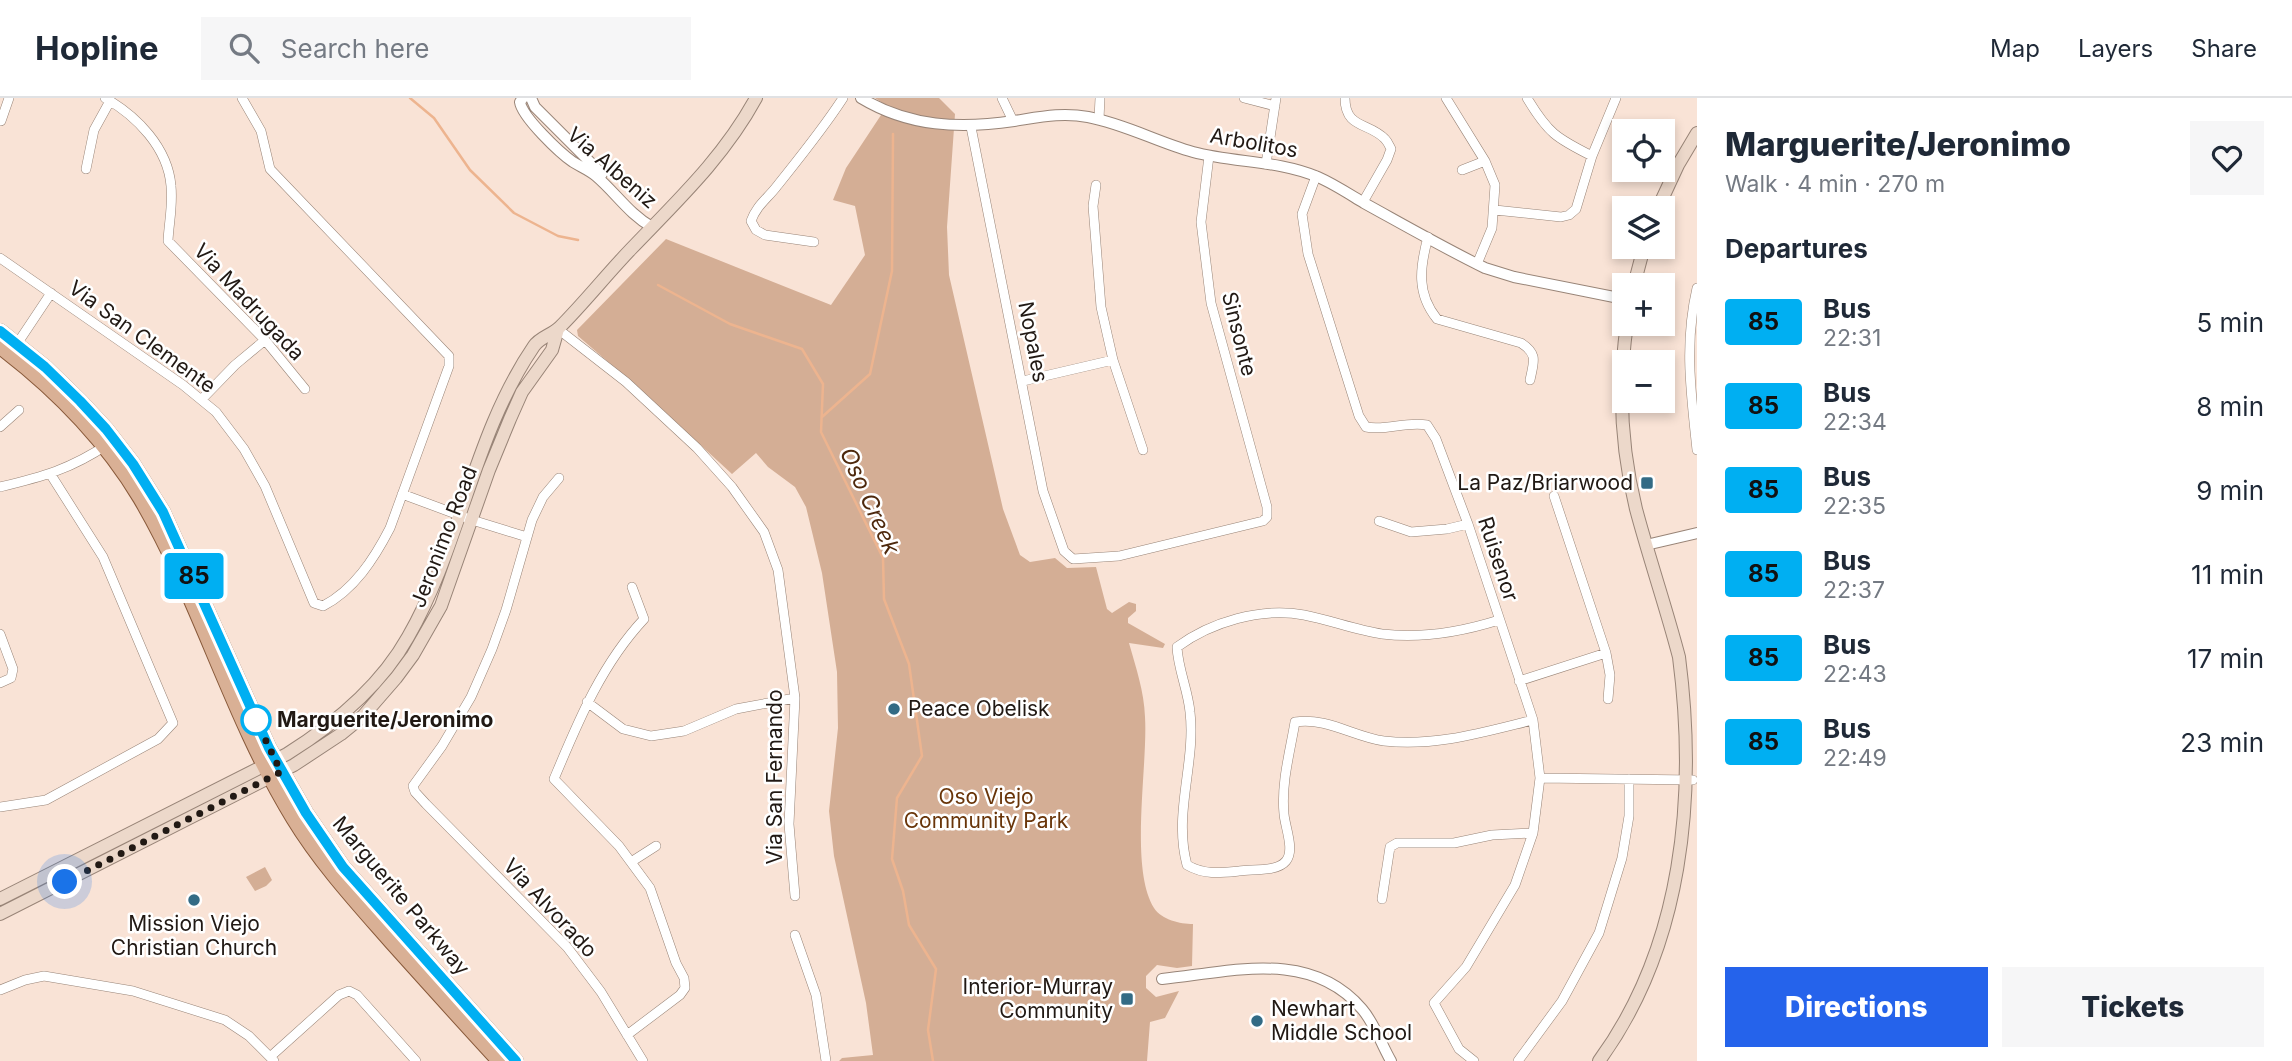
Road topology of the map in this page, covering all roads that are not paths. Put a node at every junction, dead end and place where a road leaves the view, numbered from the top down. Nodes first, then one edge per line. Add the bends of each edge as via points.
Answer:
1 (9, 98) edge
2 (242, 98) edge
3 (523, 98) edge
4 (531, 98) edge
5 (756, 98) edge
6 (844, 98) edge
7 (861, 98) edge
8 (1002, 98) edge
9 (1100, 98) edge
10 (1244, 98) edge
11 (1345, 98) edge
12 (1446, 98) edge
13 (1527, 98) edge
14 (1616, 98) edge
15 (108, 99) edge
16 (1276, 102) edge
17 (1099, 119) junction
18 (1, 121) edge
19 (1013, 121) junction
20 (555, 126) junction
21 (971, 127) junction
22 (1697, 133) edge
23 (545, 136) junction
24 (1209, 156) junction
25 (1592, 156) junction
26 (1485, 162) junction
27 (1266, 164) junction
28 (86, 169) dead end
29 (1462, 170) dead end
30 (1316, 176) junction
31 (1096, 185) dead end
32 (1664, 196) edge
33 (1363, 202) junction
34 (1495, 209) junction
35 (652, 227) junction
36 (1427, 237) junction
37 (814, 242) dead end
38 (0, 258) edge
39 (1476, 264) junction
40 (1697, 288) edge
41 (51, 293) junction
42 (1612, 297) edge
43 (558, 329) junction
44 (0, 331) edge
45 (1626, 336) edge
46 (265, 340) junction
47 (9, 348) edge
48 (1113, 360) junction
49 (1530, 380) dead end
50 (1023, 381) junction
51 (305, 389) dead end
52 (202, 399) junction
53 (19, 410) dead end
54 (0, 427) edge
55 (109, 443) junction
56 (1143, 450) dead end
57 (1697, 450) edge
58 (51, 475) junction
59 (559, 478) dead end
60 (0, 487) edge
61 (402, 494) junction
62 (1554, 496) dead end
63 (459, 514) junction
64 (472, 520) junction
65 (1379, 521) dead end
66 (1468, 524) junction
67 (1697, 533) edge
68 (527, 537) junction
69 (1646, 545) junction
70 (1073, 559) joint
71 (632, 587) dead end
72 (1499, 620) junction
73 (0, 634) edge
74 (1605, 653) junction
75 (1519, 681) junction
76 (0, 683) edge
77 (794, 698) junction
78 (1608, 699) dead end
79 (587, 702) junction
80 (1533, 720) junction
81 (273, 769) junction
82 (1540, 778) junction
83 (1629, 779) junction
84 (1693, 780) junction
85 (0, 807) edge
86 (1533, 833) junction
87 (656, 846) dead end
88 (631, 862) junction
89 (795, 896) dead end
90 (0, 899) edge
91 (1382, 899) dead end
92 (0, 914) edge
93 (796, 935) dead end
94 (1162, 979) dead end
95 (0, 990) edge
96 (627, 1035) junction
97 (272, 1059) edge
98 (415, 1061) edge
99 (499, 1061) edge
100 (516, 1061) edge
101 (643, 1061) edge
102 (826, 1061) edge
103 (1391, 1061) edge
104 (1474, 1061) edge
105 (1518, 1061) edge
106 (1599, 1061) edge

1 - 18 street
2 - 61 street via 261,131 270,169 449,356
3 - 23 street, Via Albeniz via 521,110
4 - 20 street, Via Albeniz
5 - 35 main road, Jeronimo Road via 716,158
6 - 37 street via 754,210 751,220 765,235
7 - 21 street, Arbolitos via 908,119
8 - 19 street
9 - 17 street
10 - 16 street
11 - 33 street via 1352,120 1385,139 1391,149
12 - 26 street
13 - 25 street via 1547,128
14 - 25 street
15 - 28 street via 94,130
15 - 46 street, Via Madrugada via 151,136 167,167 172,202 169,241
16 - 27 street
17 - 19 street, Arbolitos via 1062,114
17 - 24 street, Arbolitos
19 - 21 street, Arbolitos
20 - 23 street
20 - 35 street, Via Albeniz
21 - 50 street, Nopales
22 - 32 main road
23 - 35 street, Via Albeniz
24 - 27 street, Arbolitos
24 - 70 street, Sinsonte via 1201,222 1211,303 1268,517 1119,556
25 - 34 street via 1580,199 1569,215
26 - 29 street
26 - 34 street via 1495,185
27 - 30 street, Arbolitos
30 - 33 street, Arbolitos
30 - 66 street, Ruisenor via 1302,214 1308,254 1359,416 1366,427 1378,429 1427,425
31 - 48 street via 1093,206 1101,307
33 - 36 street, Arbolitos
34 - 39 street
35 - 43 main road, Jeronimo Road
36 - 39 street, Arbolitos
36 - 49 street via 1420,266 1431,311 1437,319 1531,349
38 - 41 street, Via San Clemente
39 - 42 street, Arbolitos via 1514,277
40 - 57 street via 1688,370
41 - 47 street
41 - 52 street, Via San Clemente
43 - 63 main road, Jeronimo Road via 536,342 507,391
43 - 64 main road, Jeronimo Road via 552,350 522,392
43 - 77 street, Via San Fernando via 626,382 697,448 764,532 778,570
44 - 47 main road, Marguerite Parkway
45 - 69 main road via 1623,432
46 - 51 street, Via Madrugada
46 - 52 street
47 - 55 main road, Marguerite Parkway
48 - 50 street
48 - 56 street
50 - 70 street, Nopales via 1043,491 1064,551
52 - 61 street, Via San Clemente via 229,427 265,486 314,603 323,606 343,593 377,552
53 - 54 street
55 - 58 street
55 - 81 main road, Marguerite Parkway via 163,512
58 - 60 street
58 - 85 street via 103,557 173,723 158,739 46,800
59 - 68 street via 543,497
61 - 63 street
62 - 74 street
63 - 64 street
63 - 81 main road, Jeronimo Road via 428,599 390,664 345,713
64 - 68 street
64 - 81 main road, Jeronimo Road via 441,606 396,678 341,734
65 - 66 street via 1411,532
66 - 72 street, Ruisenor
67 - 69 street
68 - 96 street, Via Alvorado via 492,649 471,697 416,779 415,792 567,947
69 - 84 main road via 1682,670
71 - 79 street via 644,619 615,653
72 - 75 street, Ruisenor
72 - 80 street via 1461,632 1417,636 1381,634 1300,614 1271,612 1217,625 1187,639 1177,647 1191,712 1181,819 1187,865 1199,872 1219,873 1285,862 1291,852 1284,782 1296,722 1310,720 1382,741 1417,743
73 - 76 street via 13,669 11,678
74 - 75 street
74 - 78 street via 1610,675
75 - 80 street, Ruisenor
77 - 79 street via 736,709 684,731 651,736 623,729
77 - 89 street, Via San Fernando via 789,824
79 - 88 street via 554,779
80 - 82 street, Ruisenor
81 - 90 main road, Jeronimo Road
81 - 92 main road, Jeronimo Road
81 - 99 main road, Marguerite Parkway via 294,821 341,886
81 - 100 main road, Marguerite Parkway via 343,867
82 - 83 street
82 - 86 street, Ruisenor
83 - 84 street
83 - 105 street via 1622,858 1599,933 1562,1001
84 - 106 main road via 1686,856 1667,932 1638,998
86 - 91 street via 1492,835 1454,844 1397,843 1387,856
86 - 104 street, Ruisenor via 1515,885 1466,967 1434,1003 1459,1049
87 - 88 street
88 - 96 street via 650,888 685,988
93 - 102 street via 816,995
94 - 103 street via 1275,968 1311,974 1336,986 1360,1007
95 - 97 street via 44,976 133,991 225,1020
96 - 101 street, Via Alvorado
97 - 98 street via 339,995 349,991

